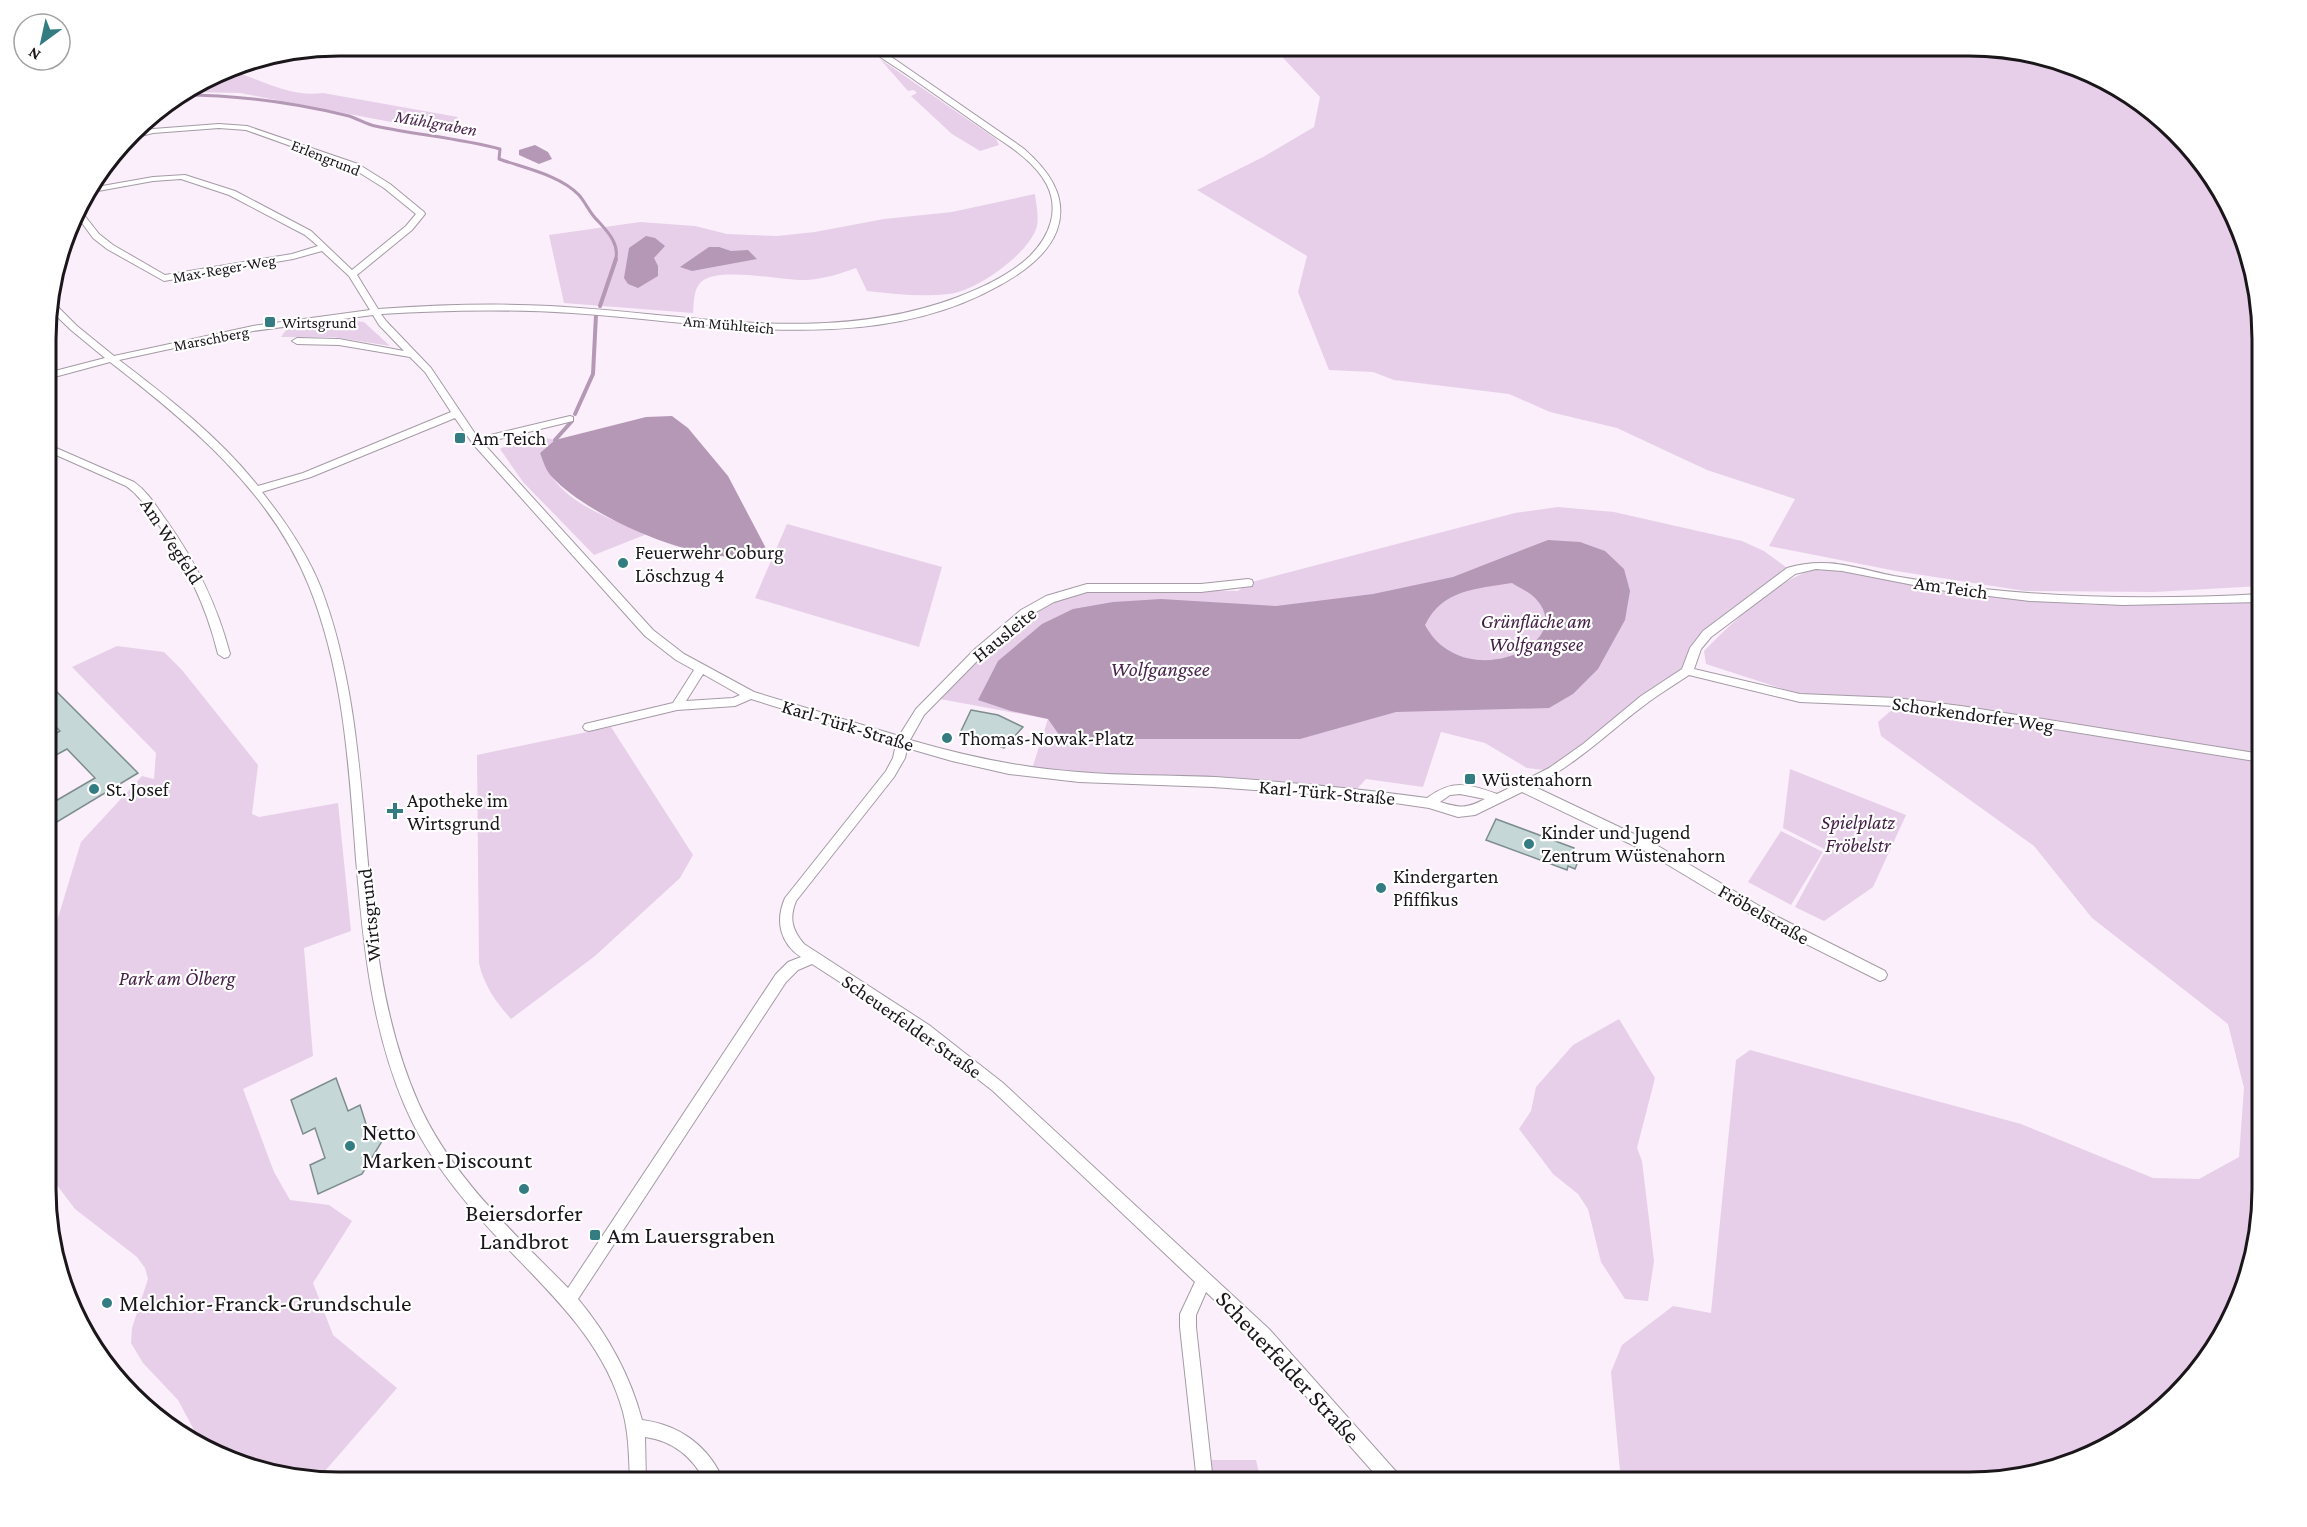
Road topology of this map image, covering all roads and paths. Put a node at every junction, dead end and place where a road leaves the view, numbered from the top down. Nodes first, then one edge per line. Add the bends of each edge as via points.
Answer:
1 (884, 56) edge
2 (143, 134) edge
3 (98, 190) edge
4 (83, 218) edge
5 (325, 247) junction
6 (352, 274) junction
7 (57, 309) edge
8 (376, 312) junction
9 (297, 341) dead end
10 (412, 355) junction
11 (112, 358) junction
12 (56, 374) edge
13 (456, 414) junction
14 (570, 419) dead end
15 (476, 442) junction
16 (56, 451) edge
17 (256, 490) junction
18 (1248, 583) dead end
19 (2252, 598) edge
20 (224, 654) dead end
21 (700, 669) junction
22 (1687, 671) junction
23 (750, 695) junction
24 (677, 706) junction
25 (589, 727) dead end
26 (902, 742) junction
27 (2252, 757) edge
28 (1521, 786) junction
29 (1495, 798) junction
30 (1429, 803) junction
31 (812, 958) junction
32 (1880, 975) dead end
33 (1204, 1280) junction
34 (569, 1300) junction
35 (635, 1428) junction
36 (637, 1472) edge
37 (709, 1472) edge
38 (1204, 1472) edge
39 (1385, 1472) edge

1 - 8 street, Am Mühlteich via 1036,164 1053,185 1058,209 1052,232 1038,253 993,286 945,307 867,325 776,329 534,308
2 - 6 street, Erlengrund via 237,126 335,157 379,181 421,214 410,228
3 - 5 street, Karl-Türk-Straße via 171,177 192,179 261,206
4 - 5 street, Max-Reger-Weg via 110,247 164,278
5 - 6 street, Karl-Türk-Straße
6 - 8 street, Karl-Türk-Straße
7 - 11 street, Wirtsgrund
8 - 10 street, Karl-Türk-Straße
8 - 11 street, Marschberg via 240,332
9 - 10 street via 339,342
10 - 13 street, Karl-Türk-Straße via 428,370
11 - 12 street, Marschberg
11 - 17 street, Wirtsgrund via 234,462
13 - 15 street, Karl-Türk-Straße
13 - 17 street via 307,475
14 - 15 street
15 - 21 street, Karl-Türk-Straße via 649,633
16 - 20 street, Am Wegfeld via 140,491 198,575
17 - 34 street, Wirtsgrund via 296,549 315,588 342,679 379,996 411,1104 440,1156 474,1202
18 - 26 street, Hausleite via 1201,588 1087,588 1050,599 1025,613 979,652 920,712
19 - 22 street, Am Teich via 2139,601 2021,596 1924,585 1816,564 1791,571 1707,634 1696,648
21 - 23 street, Karl-Türk-Straße
21 - 24 street
22 - 27 street, Schorkendorfer Weg via 1800,698 1896,702 1961,710
22 - 28 street, Karl-Türk-Straße via 1553,771
23 - 24 street via 735,702
23 - 26 street, Karl-Türk-Straße
24 - 25 street
26 - 30 street, Karl-Türk-Straße via 952,757 1042,773 1354,792
26 - 31 street, Scheuerfelder Straße via 890,774 785,910 784,924 789,937
28 - 29 street, Karl-Türk-Straße
28 - 32 street, Fröbelstraße via 1649,847 1773,921
29 - 30 street, Karl-Türk-Straße via 1472,812
29 - 30 street via 1452,788
31 - 33 street, Scheuerfelder Straße via 873,994 977,1070
31 - 34 street via 793,966 781,978
33 - 38 street, Scheuerfelder Straße via 1188,1314
33 - 39 street, Scheuerfelder Straße via 1303,1378
34 - 35 street via 615,1367
35 - 36 street
35 - 37 street via 657,1429 678,1436 693,1448

